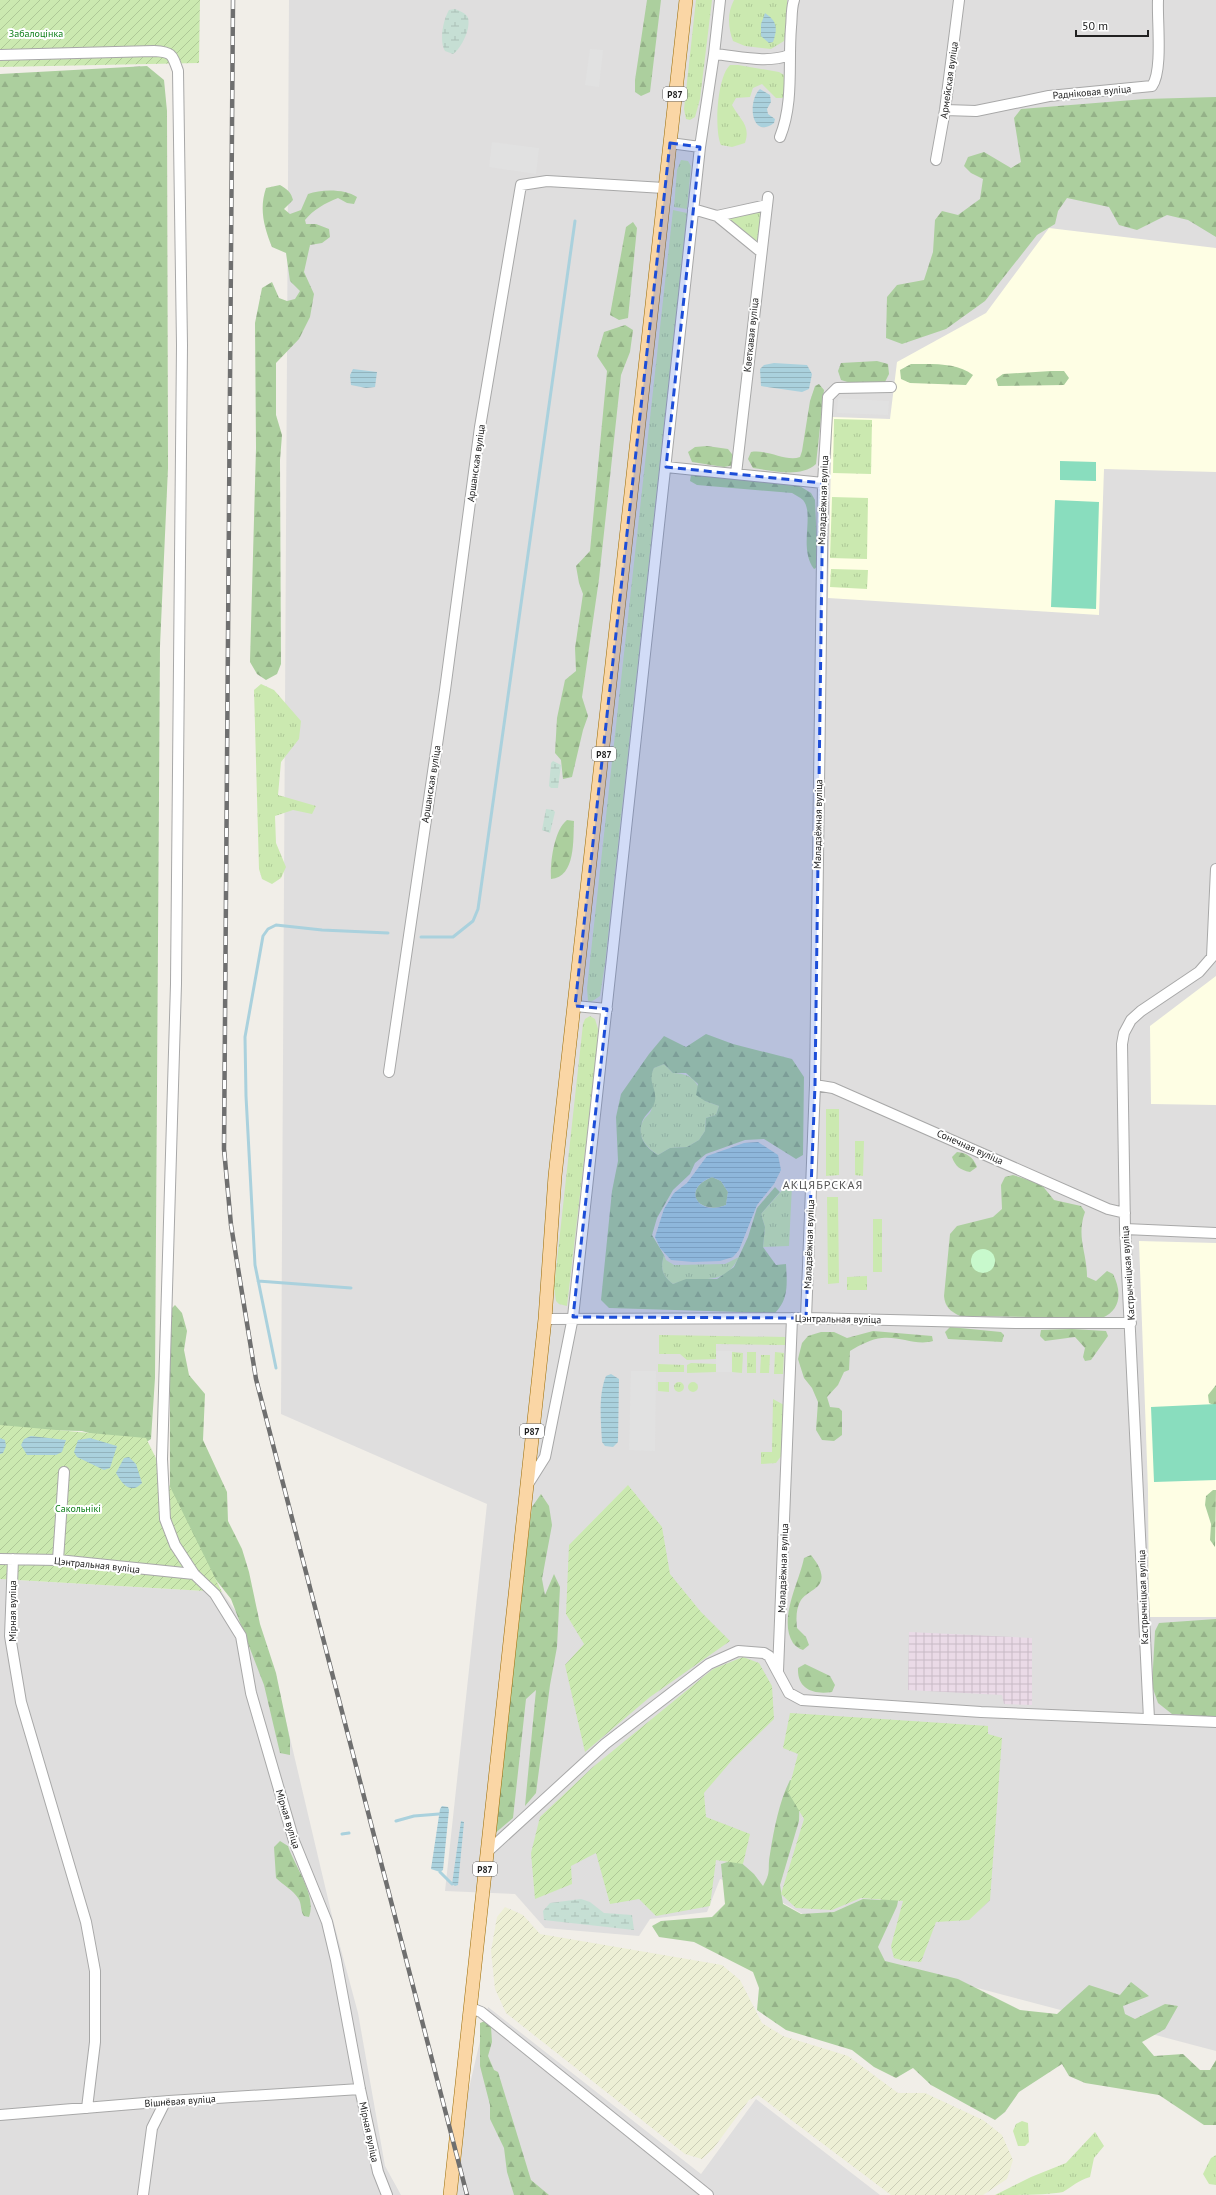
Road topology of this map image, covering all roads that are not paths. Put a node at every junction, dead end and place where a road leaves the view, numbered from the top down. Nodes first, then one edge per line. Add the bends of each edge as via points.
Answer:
1 (686, 0) edge
2 (720, 0) edge
3 (794, 0) edge
4 (959, 0) edge
5 (1158, 0) edge
6 (714, 54) junction
7 (0, 55) edge
8 (789, 55) junction
9 (945, 110) junction
10 (780, 137) dead end
11 (670, 143) junction
12 (700, 147) junction
13 (936, 160) dead end
14 (664, 188) junction
15 (693, 209) junction
16 (717, 216) junction
17 (761, 252) junction
18 (891, 388) dead end
19 (666, 467) junction
20 (736, 474) junction
21 (823, 483) junction
22 (1216, 869) edge
23 (1214, 956) edge
24 (575, 1006) junction
25 (607, 1009) junction
26 (388, 1072) dead end
27 (815, 1085) junction
28 (1125, 1213) junction
29 (1125, 1229) junction
30 (1216, 1233) edge
31 (573, 1317) junction
32 (792, 1318) junction
33 (806, 1318) junction
34 (545, 1319) junction
35 (1131, 1323) junction
36 (64, 1472) dead end
37 (527, 1486) junction
38 (0, 1559) edge
39 (12, 1559) junction
40 (58, 1560) junction
41 (194, 1574) junction
42 (780, 1641) junction
43 (764, 1653) junction
44 (778, 1675) junction
45 (1149, 1719) junction
46 (1216, 1722) edge
47 (487, 1852) junction
48 (470, 2008) junction
49 (360, 2089) junction
50 (165, 2102) junction
51 (87, 2108) junction
52 (0, 2115) edge
53 (382, 2192) edge
54 (143, 2195) edge
55 (450, 2195) edge
56 (708, 2195) edge

1 - 11 main road, Р87
2 - 6 street
3 - 8 street
4 - 9 street, Армейская вуліца
5 - 9 street, Радніковая вуліца via 1157,71 1152,86 1049,96 976,111
6 - 8 street via 770,60
6 - 12 street
7 - 41 street, Мірная вуліца via 167,52 173,56 178,71 182,345 176,976 162,1459 165,1519 176,1545
8 - 10 street via 788,107
9 - 13 street, Армейская вуліца
11 - 12 street
11 - 14 main road, Р87
12 - 15 street
14 - 24 main road, Р87
14 - 26 street, Аршанская вуліца via 547,182 521,185 480,427 445,690
15 - 16 street
15 - 19 street
16 - 17 street
16 - 17 street, Кветкавая вуліца via 768,201
17 - 20 street, Кветкавая вуліца
18 - 21 street, Маладзёжная вуліца via 837,388 828,397
19 - 20 street
19 - 25 street
20 - 21 street
21 - 27 street, Маладзёжная вуліца
22 - 23 street, Кастрычніцкая вуліца
23 - 28 street, Кастрычніцкая вуліца via 1199,972 1140,1010 1124,1032 1122,1044
24 - 25 street
24 - 34 main road, Р87 via 556,1176
25 - 31 street
27 - 28 street, Сонечная вуліца via 833,1088 1108,1209
27 - 33 street, Маладзёжная вуліца
28 - 29 street, Кастрычніцкая вуліца
29 - 30 street
29 - 35 street, Кастрычніцкая вуліца
31 - 32 street, Цэнтральная вуліца
31 - 34 street, Цэнтральная вуліца
31 - 37 street via 545,1457
32 - 33 street, Цэнтральная вуліца
32 - 42 street, Маладзёжная вуліца
33 - 35 street, Цэнтральная вуліца
34 - 37 main road, Р87
35 - 45 street, Кастрычніцкая вуліца
36 - 40 street
37 - 47 main road, Р87
38 - 39 street, Цэнтральная вуліца
39 - 40 street, Цэнтральная вуліца
39 - 51 street, Мірная вуліца via 10,1636 21,1702 86,1922 95,1971 95,2042
40 - 41 street, Цэнтральная вуліца
41 - 49 street, Мірная вуліца via 215,1594 241,1636 251,1692 292,1834 327,1922
42 - 43 street
42 - 44 street, Маладзёжная вуліца
43 - 44 street via 773,1662
43 - 47 street via 738,1651 709,1664 605,1744
44 - 45 street via 789,1693 802,1700 981,1712
45 - 46 street
47 - 48 main road, Р87
48 - 55 main road, Р87
48 - 56 street via 481,2012
49 - 50 street, Вішнёвая вуліца
49 - 53 street, Мірная вуліца
50 - 51 street, Вішнёвая вуліца
50 - 54 street via 152,2128
51 - 52 street, Вішнёвая вуліца

